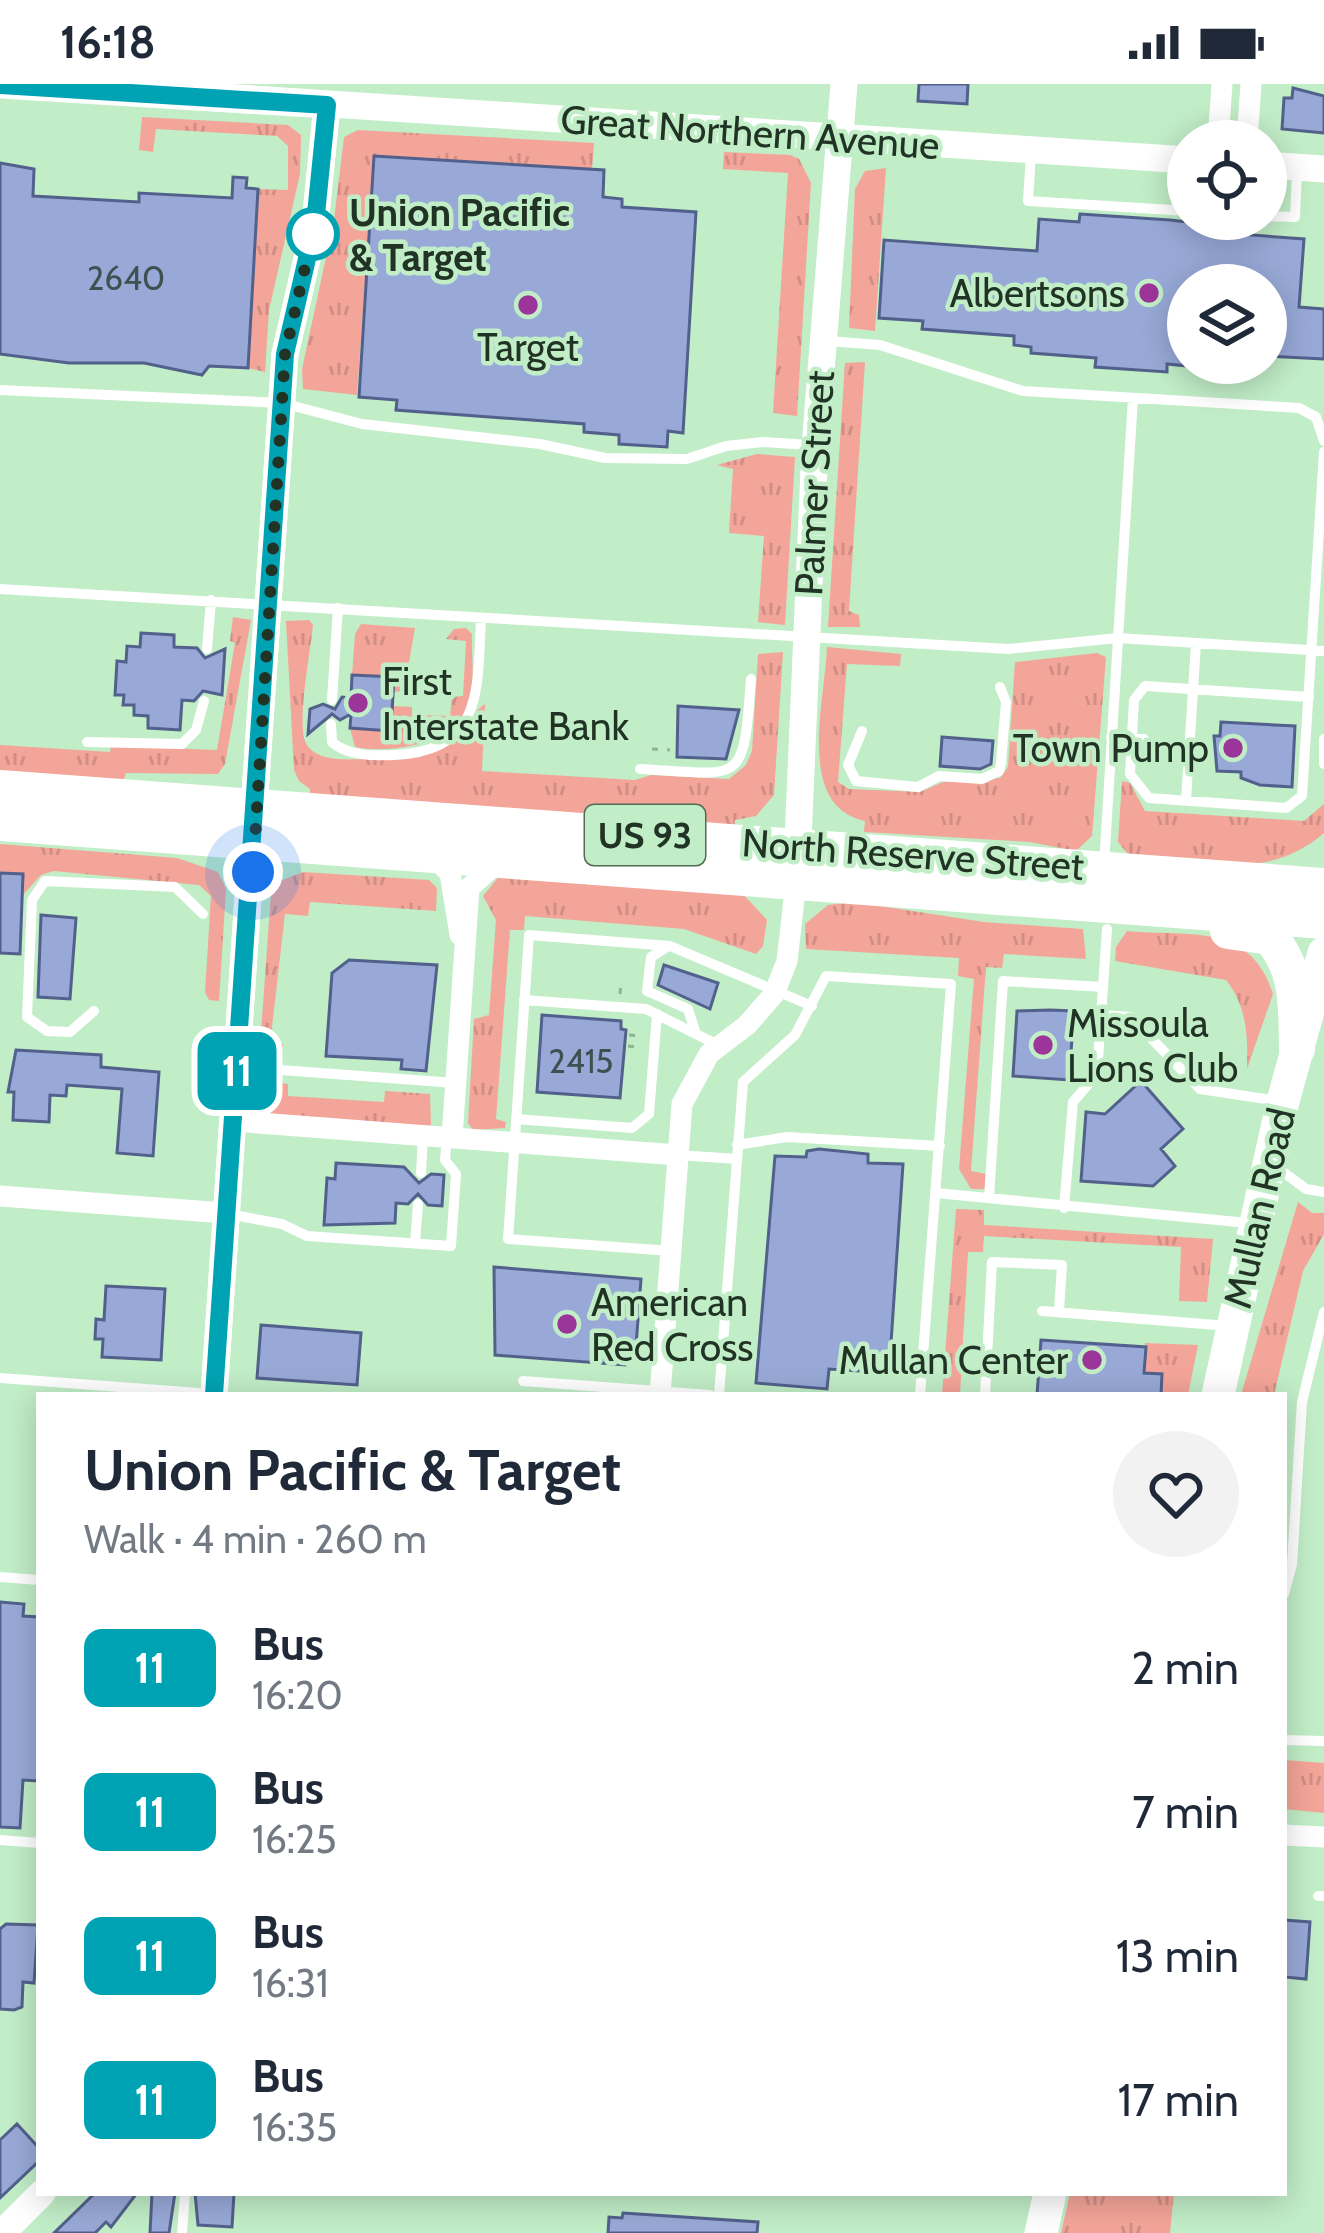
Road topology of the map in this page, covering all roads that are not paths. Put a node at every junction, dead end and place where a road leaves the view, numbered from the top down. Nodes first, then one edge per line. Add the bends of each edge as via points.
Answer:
1 (23, 84) edge
2 (844, 84) edge
3 (1222, 84) edge
4 (1251, 84) edge
5 (0, 86) edge
6 (327, 105) junction
7 (1219, 120) edge
8 (1248, 120) edge
9 (839, 140) junction
10 (1032, 149) junction
11 (1167, 159) edge
12 (1311, 168) edge
13 (1167, 210) edge
14 (1287, 216) edge
15 (822, 341) junction
16 (0, 390) edge
17 (1133, 398) junction
18 (282, 403) junction
19 (1324, 441) edge
20 (815, 446) junction
21 (1324, 452) edge
22 (0, 590) edge
23 (211, 600) junction
24 (270, 603) junction
25 (338, 608) junction
26 (481, 620) junction
27 (805, 637) junction
28 (1118, 638) junction
29 (1196, 643) junction
30 (207, 649) dead end
31 (1318, 650) edge
32 (751, 679) dead end
33 (1324, 685) edge
34 (1000, 687) dead end
35 (1193, 688) junction
36 (1309, 690) junction
37 (332, 700) dead end
38 (204, 701) dead end
39 (331, 724) dead end
40 (862, 731) dead end
41 (1111, 736) junction
42 (1138, 739) junction
43 (1324, 739) edge
44 (87, 742) dead end
45 (1324, 767) edge
46 (640, 769) dead end
47 (1304, 777) junction
48 (0, 788) edge
49 (1186, 800) junction
50 (0, 823) edge
51 (257, 823) junction
52 (428, 852) junction
53 (502, 859) junction
54 (797, 864) junction
55 (1104, 868) junction
56 (1324, 886) edge
57 (875, 887) junction
58 (202, 914) dead end
59 (1324, 921) edge
60 (1107, 929) dead end
61 (670, 946) junction
62 (465, 952) junction
63 (1324, 953) edge
64 (1103, 987) junction
65 (776, 989) junction
66 (524, 1000) junction
67 (812, 1006) junction
68 (94, 1011) dead end
69 (657, 1014) junction
70 (1101, 1015) junction
71 (696, 1034) junction
72 (720, 1046) junction
73 (1297, 1049) junction
74 (237, 1067) junction
75 (456, 1083) junction
76 (1283, 1101) junction
77 (516, 1119) junction
78 (232, 1121) junction
79 (423, 1136) junction
80 (450, 1138) junction
81 (515, 1143) junction
82 (940, 1146) junction
83 (737, 1152) junction
84 (678, 1155) junction
85 (1269, 1161) junction
86 (421, 1173) dead end
87 (1324, 1192) edge
88 (936, 1193) junction
89 (0, 1196) edge
90 (989, 1198) junction
91 (418, 1204) dead end
92 (1064, 1208) junction
93 (225, 1213) junction
94 (1254, 1225) junction
95 (416, 1244) junction
96 (671, 1251) junction
97 (1042, 1311) dead end
98 (1059, 1312) junction
99 (1324, 1312) edge
100 (1233, 1326) junction
101 (0, 1378) edge
102 (523, 1382) dead end
103 (187, 1392) edge
104 (214, 1392) edge
105 (648, 1392) edge
106 (660, 1392) edge
107 (714, 1392) edge
108 (920, 1392) edge
109 (985, 1392) edge
110 (1219, 1392) edge
111 (0, 1577) edge
112 (36, 1580) edge
113 (1287, 1583) edge
114 (1287, 1740) edge
115 (1324, 1742) edge
116 (1287, 1835) edge
117 (1324, 1837) edge
118 (0, 1840) edge
119 (36, 1843) edge
120 (39, 2196) edge
121 (185, 2196) edge
122 (1050, 2196) edge
123 (2, 2233) edge
124 (182, 2233) edge
125 (1042, 2233) edge

1 - 5 street, Great Northern Avenue
1 - 6 street, Great Northern Avenue
2 - 9 street, Palmer Street
3 - 7 street
4 - 8 street
6 - 9 street, Great Northern Avenue
6 - 18 street
9 - 10 street, Great Northern Avenue
9 - 15 street, Palmer Street
10 - 11 street, Great Northern Avenue
10 - 13 lane via 1028,201
12 - 14 lane via 1294,217
15 - 17 lane via 880,345 1023,391
15 - 20 street, Palmer Street
16 - 18 lane
17 - 19 lane via 1298,408 1316,417
17 - 28 lane
18 - 20 lane via 362,424 605,458 687,459 763,442
18 - 24 street
20 - 27 street, Palmer Street
21 - 31 lane
22 - 23 lane
23 - 24 lane
23 - 30 lane
24 - 25 lane
24 - 51 street
25 - 26 lane
25 - 37 lane
26 - 27 lane
26 - 39 lane via 475,709 453,737 382,756 338,748
27 - 28 lane via 1026,650
27 - 54 street, Palmer Street
28 - 29 lane
28 - 41 lane
29 - 31 lane
29 - 35 lane
31 - 36 lane
32 - 46 lane via 739,766 726,774
33 - 36 lane
34 - 40 lane via 1001,763 982,779 939,776 918,787 856,781 848,765
35 - 36 lane
35 - 42 lane via 1145,686 1134,700
35 - 49 lane via 1182,765
36 - 47 lane
38 - 44 lane via 196,730 182,744
41 - 42 lane
41 - 55 lane
42 - 49 lane via 1130,773 1149,798
43 - 45 lane
45 - 47 lane
47 - 49 lane via 1302,796 1286,808
48 - 51 highway, North Reserve Street / US 93
50 - 51 highway, North Reserve Street / US 93
51 - 52 highway, North Reserve Street / US 93
51 - 54 highway, North Reserve Street / US 93
51 - 74 street
52 - 53 highway, North Reserve Street / US 93
52 - 62 street via 450,873
53 - 54 highway, North Reserve Street / US 93
53 - 62 street via 469,888
54 - 55 highway, North Reserve Street / US 93
54 - 57 highway, North Reserve Street / US 93
54 - 65 street via 787,961
55 - 56 highway, North Reserve Street / US 93
57 - 59 highway, North Reserve Street / US 93
57 - 73 highway via 957,908 1270,937 1293,977
58 - 68 lane via 175,887 45,881 32,900 27,1017 47,1031 70,1032
60 - 64 lane
61 - 65 lane
61 - 66 lane via 529,935
61 - 71 lane via 651,957 647,991 688,1009
62 - 75 street
63 - 73 main road, Mullan Road
64 - 70 lane
64 - 90 lane via 1003,980
65 - 67 lane
65 - 72 street
66 - 69 lane
66 - 77 lane
67 - 82 lane via 826,976 951,984
67 - 83 lane via 794,1035 743,1082
69 - 71 lane
69 - 77 lane via 643,1124
70 - 76 lane via 1131,1017 1199,1089
70 - 92 lane via 1097,1074 1073,1102
71 - 72 lane
72 - 84 street via 682,1104
73 - 76 main road, Mullan Road
74 - 75 lane
74 - 78 street
75 - 80 street
76 - 85 main road, Mullan Road
77 - 81 lane
78 - 79 street
78 - 93 street
79 - 80 street
79 - 86 lane
80 - 81 street
80 - 95 lane via 446,1160 457,1174 452,1246
81 - 84 street
81 - 96 lane via 508,1239
82 - 83 lane via 787,1137
82 - 88 lane
83 - 84 lane
83 - 107 lane
84 - 96 street
85 - 87 lane via 1306,1190
85 - 94 main road, Mullan Road
88 - 90 lane
88 - 108 lane
89 - 93 street
90 - 92 lane
91 - 95 lane
92 - 94 lane
93 - 95 lane via 307,1236
93 - 104 street
94 - 100 main road, Mullan Road
96 - 106 street
97 - 98 lane
98 - 100 lane
98 - 109 lane via 1062,1265 992,1262
99 - 113 lane via 1302,1402
100 - 110 main road, Mullan Road
101 - 103 lane
102 - 105 lane
111 - 112 lane
114 - 115 lane
116 - 117 street
118 - 119 lane
120 - 123 street
121 - 124 lane
122 - 125 main road

